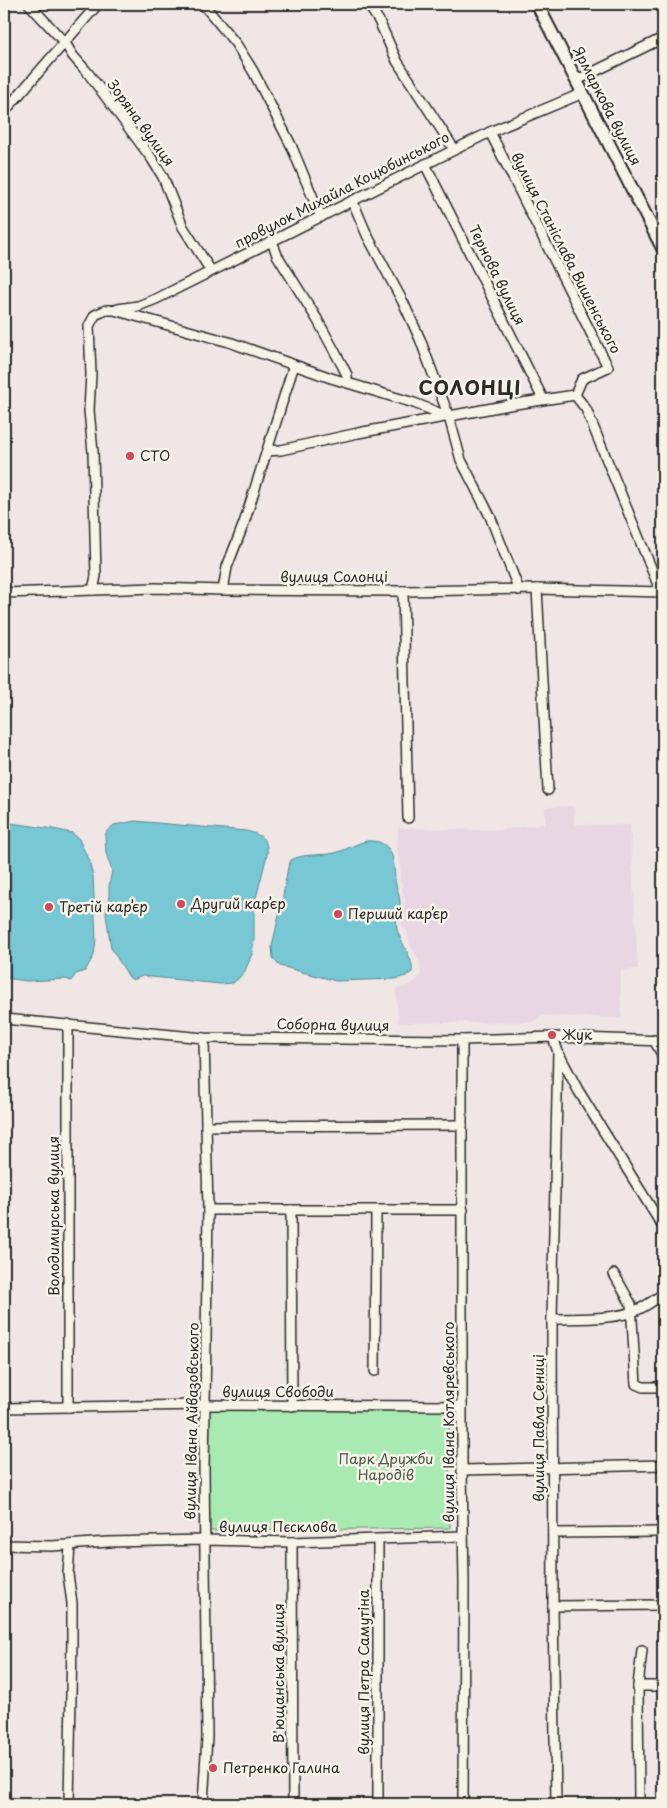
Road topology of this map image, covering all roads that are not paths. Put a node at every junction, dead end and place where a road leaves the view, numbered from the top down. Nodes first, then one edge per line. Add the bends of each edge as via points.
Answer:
1 (30, 4) edge
2 (98, 4) edge
3 (203, 4) edge
4 (368, 4) edge
5 (538, 4) edge
6 (663, 38) edge
7 (65, 43) junction
8 (577, 80) junction
9 (584, 93) junction
10 (4, 112) edge
11 (490, 132) junction
12 (454, 149) junction
13 (425, 164) junction
14 (352, 202) junction
15 (321, 218) junction
16 (272, 241) junction
17 (663, 249) edge
18 (211, 271) junction
19 (114, 310) junction
20 (294, 365) junction
21 (347, 382) junction
22 (575, 395) junction
23 (543, 399) junction
24 (449, 417) junction
25 (267, 451) junction
26 (537, 589) junction
27 (93, 590) junction
28 (224, 590) junction
29 (519, 590) junction
30 (403, 591) junction
31 (662, 592) edge
32 (4, 593) edge
33 (548, 790) dead end
34 (408, 818) dead end
35 (4, 1020) edge
36 (68, 1024) junction
37 (553, 1036) junction
38 (204, 1038) junction
39 (462, 1040) junction
40 (658, 1040) edge
41 (558, 1052) junction
42 (663, 1056) edge
43 (462, 1125) junction
44 (206, 1126) junction
45 (208, 1210) junction
46 (291, 1210) junction
47 (463, 1210) junction
48 (376, 1211) junction
49 (663, 1227) edge
50 (614, 1274) dead end
51 (663, 1294) edge
52 (632, 1312) junction
53 (552, 1319) junction
54 (375, 1371) dead end
55 (663, 1387) edge
56 (206, 1405) junction
57 (292, 1406) junction
58 (462, 1406) junction
59 (68, 1407) junction
60 (4, 1408) edge
61 (663, 1465) edge
62 (553, 1466) junction
63 (462, 1470) junction
64 (663, 1532) edge
65 (553, 1533) junction
66 (463, 1536) junction
67 (205, 1540) junction
68 (378, 1540) junction
69 (292, 1542) junction
70 (4, 1545) edge
71 (70, 1546) junction
72 (663, 1605) edge
73 (553, 1606) junction
74 (642, 1650) dead end
75 (638, 1686) junction
76 (663, 1686) edge
77 (69, 1804) edge
78 (203, 1804) edge
79 (293, 1804) edge
80 (378, 1804) edge
81 (463, 1804) edge
82 (556, 1804) edge
83 (639, 1804) edge

1 - 7 street, Зоряна вулиця
2 - 7 street
3 - 15 street via 236,44 253,71 291,146
4 - 12 street via 380,21 397,61
5 - 8 main road, Ярмаркова вулиця
6 - 8 street
7 - 10 street
7 - 18 street, Зоряна вулиця via 155,164 183,227
8 - 9 main road, Ярмаркова вулиця
9 - 11 street, провулок Михайла Коцюбинського
9 - 17 main road, Ярмаркова вулиця
11 - 12 street, провулок Михайла Коцюбинського
11 - 22 street, вулиця Станіслава Вишенського via 608,367 582,379
12 - 13 street, провулок Михайла Коцюбинського
13 - 14 street, провулок Михайла Коцюбинського
13 - 23 street, Тернова вулиця
14 - 15 street, провулок Михайла Коцюбинського
14 - 24 street via 420,338
15 - 16 street, провулок Михайла Коцюбинського
16 - 18 street, провулок Михайла Коцюбинського
16 - 21 street via 277,255 342,365
18 - 19 street, провулок Михайла Коцюбинського via 156,299
19 - 20 street
19 - 27 street, провулок Михайла Коцюбинського via 95,315 89,326 96,566
20 - 21 street
20 - 25 street
21 - 24 street
22 - 23 street
22 - 31 street via 586,409
23 - 24 street
24 - 25 street
24 - 29 street via 460,460 490,516
25 - 28 street via 227,567
26 - 29 street, вулиця Солонці
26 - 31 street, вулиця Солонці
26 - 33 street
27 - 28 street, вулиця Солонці
27 - 32 street, вулиця Солонці
28 - 30 street, вулиця Солонці
29 - 30 street, вулиця Солонці
30 - 34 street
35 - 36 street, Соборна вулиця
36 - 38 street, Соборна вулиця
36 - 59 street, Володимирська вулиця
37 - 39 street, Соборна вулиця
37 - 40 street, Соборна вулиця
37 - 41 street
38 - 39 street, Соборна вулиця
38 - 44 street, вулиця Івана Айвазовського
39 - 43 street, вулиця Івана Котляревського
40 - 42 street
41 - 49 street
41 - 53 street, вулиця Павла Сениці
43 - 44 street
43 - 47 street, вулиця Івана Котляревського
44 - 45 street, вулиця Івана Айвазовського
45 - 46 street
45 - 56 street, вулиця Івана Айвазовського
46 - 48 street
46 - 57 street
47 - 48 street
47 - 58 street, вулиця Івана Котляревського
48 - 54 street
50 - 52 street
51 - 52 street
52 - 53 street via 598,1318
52 - 55 street via 636,1384
53 - 62 street, вулиця Павла Сениці
56 - 57 street, вулиця Свободи
56 - 59 street, вулиця Свободи
56 - 67 street, вулиця Івана Айвазовського
57 - 58 street, вулиця Свободи
58 - 63 street, вулиця Івана Котляревського
59 - 60 street, вулиця Свободи
61 - 62 street
62 - 63 street
62 - 65 street, вулиця Павла Сениці
63 - 66 street, вулиця Івана Котляревського
64 - 65 street
65 - 73 street, вулиця Павла Сениці
66 - 68 street, вулиця Пєсклова
66 - 81 street, вулиця Івана Котляревського
67 - 69 street, вулиця Пєсклова
67 - 71 street, вулиця Пєсклова via 102,1542
67 - 78 street, вулиця Івана Айвазовського via 207,1737
68 - 69 street, вулиця Пєсклова
68 - 80 street, вулиця Петра Самутіна
69 - 79 street, В'ющанська вулиця
70 - 71 street, вулиця Пєсклова
71 - 77 street
72 - 73 street
73 - 82 street, вулиця Павла Сениці
74 - 75 street
75 - 76 street
75 - 83 street

